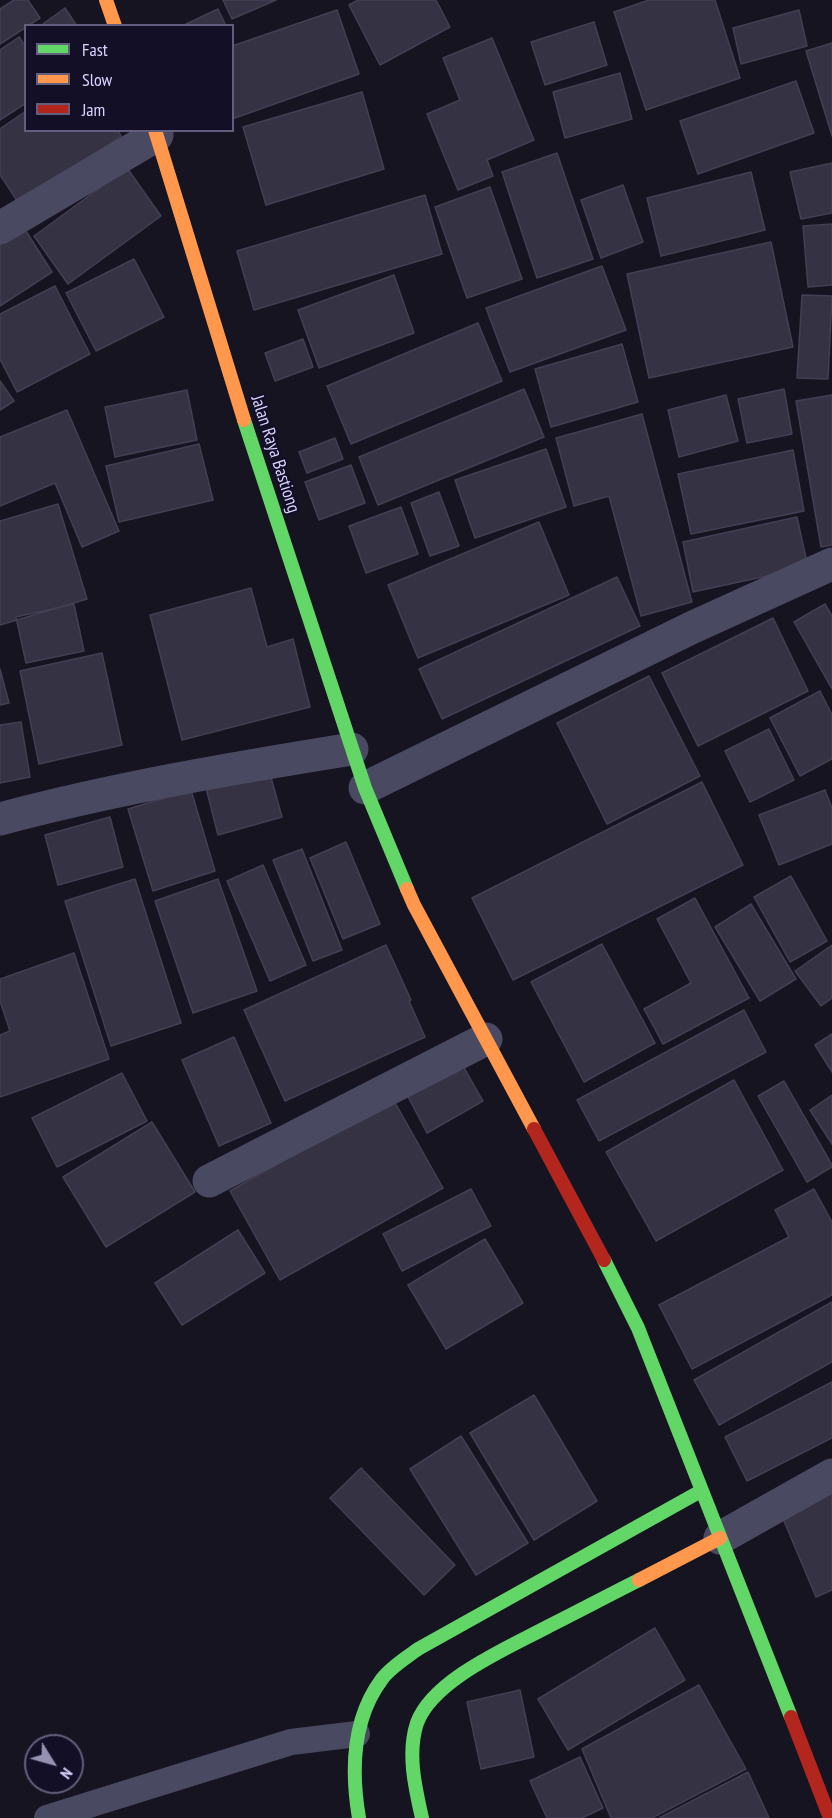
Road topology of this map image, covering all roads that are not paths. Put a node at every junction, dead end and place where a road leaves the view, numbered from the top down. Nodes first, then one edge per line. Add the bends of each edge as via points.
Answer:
1 (106, 0) edge
2 (114, 24) edge
3 (156, 133) edge
4 (0, 228) edge
5 (832, 564) edge
6 (352, 749) junction
7 (365, 788) junction
8 (0, 819) edge
9 (486, 1039) junction
10 (209, 1181) dead end
11 (832, 1475) edge
12 (701, 1491) junction
13 (720, 1538) junction
14 (357, 1734) junction
15 (46, 1818) edge
16 (358, 1818) edge
17 (422, 1818) edge
18 (830, 1818) edge

1 - 2 main road
3 - 4 street
3 - 6 main road, Jalan Raya Bastiong via 227,367
5 - 7 street via 691,628
6 - 7 main road, Jalan Raya Bastiong
6 - 8 street via 209,772
7 - 9 main road, Jalan Raya Bastiong via 414,905
9 - 10 street
9 - 12 main road, Jalan Raya Bastiong via 622,1293
11 - 13 street
12 - 13 main road, Jalan Raya Bastiong
12 - 14 main road via 418,1649 383,1678 365,1707
13 - 17 main road via 474,1665 448,1684 423,1710 414,1733 412,1774
13 - 18 main road, Jalan Raya Bastiong
14 - 15 lane via 291,1742
14 - 16 main road via 354,1772

